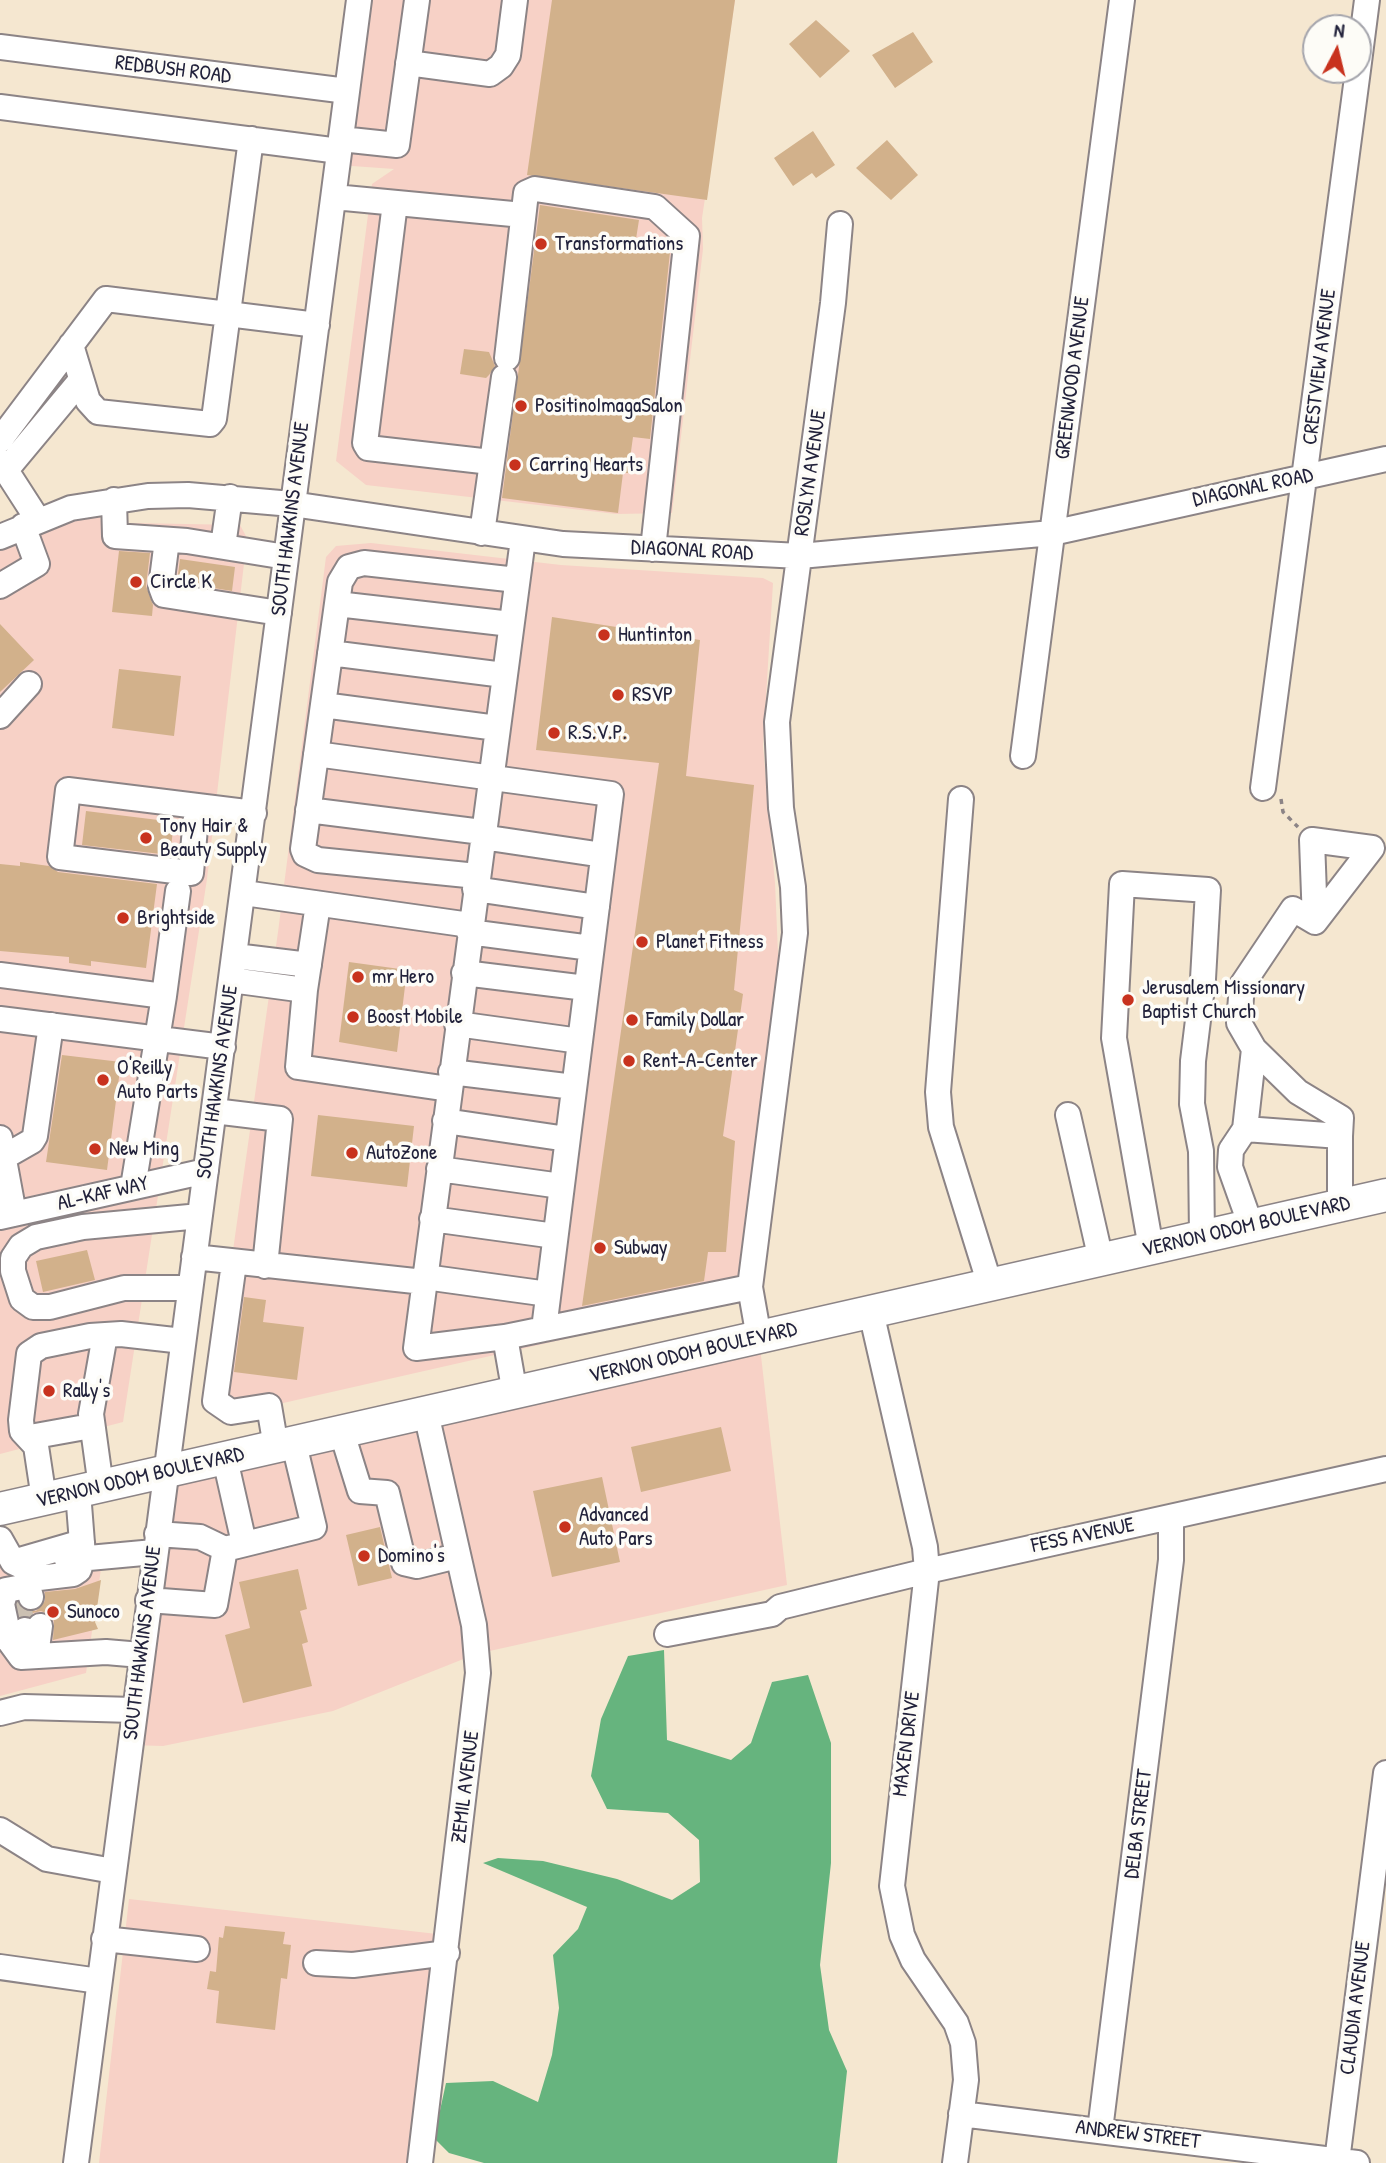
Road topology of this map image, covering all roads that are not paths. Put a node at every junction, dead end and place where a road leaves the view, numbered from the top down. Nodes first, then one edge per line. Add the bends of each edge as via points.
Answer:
1 (359, 0) edge
2 (417, 0) edge
3 (514, 0) edge
4 (1122, 0) edge
5 (0, 47) edge
6 (408, 63) junction
7 (1356, 84) edge
8 (347, 92) junction
9 (0, 107) edge
10 (251, 139) junction
11 (340, 145) junction
12 (334, 197) junction
13 (395, 203) junction
14 (523, 215) junction
15 (840, 223) dead end
16 (230, 314) junction
17 (317, 325) junction
18 (71, 345) junction
19 (81, 380) junction
20 (0, 440) edge
21 (1386, 458) edge
22 (491, 462) junction
23 (3, 465) edge
24 (1306, 478) junction
25 (230, 497) junction
26 (114, 500) junction
27 (292, 505) junction
28 (30, 523) junction
29 (482, 533) junction
30 (1052, 533) junction
31 (0, 537) edge
32 (523, 539) junction
33 (167, 540) junction
34 (223, 546) junction
35 (653, 549) junction
36 (800, 556) junction
37 (286, 557) junction
38 (517, 580) junction
39 (0, 586) edge
40 (337, 604) junction
41 (279, 612) junction
42 (511, 624) junction
43 (330, 653) junction
44 (504, 675) junction
45 (29, 684) dead end
46 (323, 705) junction
47 (0, 716) edge
48 (497, 728) junction
49 (316, 754) junction
50 (1023, 756) dead end
51 (490, 779) junction
52 (1271, 789) road end
53 (961, 799) dead end
54 (197, 806) junction
55 (308, 810) junction
56 (254, 813) junction
57 (482, 834) junction
58 (603, 855) junction
59 (476, 882) junction
60 (178, 891) dead end
61 (244, 893) junction
62 (318, 904) junction
63 (597, 907) junction
64 (1315, 922) junction
65 (469, 929) junction
66 (591, 948) junction
67 (235, 956) junction
68 (464, 973) junction
69 (0, 975) edge
70 (307, 977) junction
71 (231, 980) junction
72 (586, 988) junction
73 (164, 996) junction
74 (0, 1019) edge
75 (457, 1024) junction
76 (51, 1025) junction
77 (159, 1039) junction
78 (580, 1041) junction
79 (223, 1047) junction
80 (1254, 1049) junction
81 (450, 1081) junction
82 (574, 1087) junction
83 (214, 1111) junction
84 (1068, 1115) dead end
85 (445, 1121) junction
86 (1245, 1129) junction
87 (1340, 1136) junction
88 (568, 1139) junction
89 (2, 1148) edge
90 (439, 1169) junction
91 (206, 1171) junction
92 (561, 1186) junction
93 (133, 1187) junction
94 (1386, 1195) edge
95 (76, 1200) junction
96 (1340, 1205) junction
97 (7, 1216) edge
98 (200, 1216) junction
99 (432, 1219) junction
100 (1251, 1226) junction
101 (83, 1227) junction
102 (555, 1236) junction
103 (1202, 1237) junction
104 (1151, 1248) junction
105 (194, 1257) junction
106 (1101, 1260) junction
107 (234, 1263) junction
108 (265, 1266) junction
109 (425, 1280) junction
110 (990, 1285) junction
111 (750, 1287) junction
112 (190, 1288) junction
113 (548, 1294) junction
114 (871, 1312) junction
115 (544, 1329) junction
116 (105, 1335) junction
117 (505, 1337) junction
118 (759, 1338) junction
119 (183, 1340) junction
120 (515, 1394) junction
121 (426, 1413) junction
122 (91, 1426) junction
123 (342, 1433) junction
124 (30, 1437) junction
125 (285, 1446) junction
126 (225, 1459) junction
127 (1386, 1469) edge
128 (164, 1473) junction
129 (90, 1489) junction
130 (44, 1499) junction
131 (0, 1509) edge
132 (1171, 1517) junction
133 (0, 1539) edge
134 (155, 1543) junction
135 (235, 1546) junction
136 (457, 1556) junction
137 (77, 1558) junction
138 (927, 1571) junction
139 (26, 1579) junction
140 (148, 1600) junction
141 (667, 1634) dead end
142 (141, 1655) junction
143 (134, 1710) junction
144 (0, 1713) edge
145 (1386, 1773) edge
146 (0, 1830) edge
147 (113, 1871) junction
148 (104, 1939) junction
149 (197, 1949) dead end
150 (447, 1953) junction
151 (316, 1963) dead end
152 (0, 1967) edge
153 (99, 1980) junction
154 (961, 2114) junction
155 (1100, 2130) junction
156 (1347, 2162) edge
157 (76, 2163) edge
158 (420, 2163) edge
159 (955, 2163) edge

1 - 8 street, SOUTH HAWKINS AVENUE
2 - 6 street
3 - 6 street via 508,55 490,74
4 - 30 street, GREENWOOD AVENUE
5 - 8 street, REDBUSH ROAD
6 - 11 street via 397,145
7 - 24 street, CRESTVIEW AVENUE
8 - 11 street, SOUTH HAWKINS AVENUE
9 - 10 street
10 - 11 street
10 - 16 street
11 - 12 street, SOUTH HAWKINS AVENUE
12 - 13 street
12 - 17 street, SOUTH HAWKINS AVENUE
13 - 14 street
13 - 22 street via 365,443 368,448
14 - 22 street
14 - 35 street via 526,193 535,189 655,206 687,236
15 - 36 street, ROSLYN AVENUE
16 - 17 street
16 - 18 street via 106,299
16 - 19 street via 210,424 98,412 88,401
17 - 27 street, SOUTH HAWKINS AVENUE
18 - 19 street
18 - 20 street
19 - 23 street
21 - 24 street, DIAGONAL ROAD
22 - 29 street
23 - 28 street
24 - 30 street, DIAGONAL ROAD via 1234,490
24 - 52 street, CRESTVIEW AVENUE
25 - 26 street, DIAGONAL ROAD
25 - 27 street, DIAGONAL ROAD
25 - 34 street
26 - 28 street, DIAGONAL ROAD via 71,508
26 - 33 street via 114,536
27 - 29 street, DIAGONAL ROAD
27 - 37 street, SOUTH HAWKINS AVENUE
28 - 31 street, DIAGONAL ROAD
28 - 39 street via 37,564
29 - 32 street, DIAGONAL ROAD
30 - 36 street, DIAGONAL ROAD
30 - 50 street, GREENWOOD AVENUE
32 - 35 street, DIAGONAL ROAD
32 - 38 street
33 - 34 street
33 - 41 street via 164,595
34 - 37 street
35 - 36 street, DIAGONAL ROAD
36 - 111 street, ROSLYN AVENUE via 777,722 795,933
37 - 41 street, SOUTH HAWKINS AVENUE
38 - 40 street via 364,564 349,567 340,582
38 - 42 street
40 - 42 street
40 - 43 street
41 - 56 street, SOUTH HAWKINS AVENUE
42 - 44 street
43 - 44 street
43 - 46 street
44 - 48 street
45 - 47 street
46 - 48 street
46 - 49 street
48 - 51 street
49 - 51 street
49 - 55 street
51 - 57 street
51 - 58 street via 611,794
53 - 110 street via 938,1093 940,1127
54 - 54 street via 68,790 60,857 191,873
54 - 56 street
55 - 57 street
55 - 59 street via 303,849 311,858
56 - 61 street, SOUTH HAWKINS AVENUE
57 - 58 street
57 - 59 street
58 - 63 street
59 - 63 street
59 - 65 street
60 - 73 street
61 - 62 street
61 - 67 street, SOUTH HAWKINS AVENUE
62 - 65 street
62 - 70 street
63 - 66 street
64 - 64 street via 1372,848 1312,840
64 - 80 street via 1293,909 1242,985 1239,1023
65 - 66 street
65 - 68 street
66 - 72 street
67 - 70 street
67 - 71 street, SOUTH HAWKINS AVENUE
68 - 72 street
68 - 75 street
69 - 73 street
70 - 71 street
70 - 81 street via 298,1067
71 - 79 street, SOUTH HAWKINS AVENUE
72 - 78 street
73 - 77 street
74 - 76 street
75 - 78 street
75 - 81 street
76 - 77 street
76 - 89 street via 35,1136 32,1141
77 - 79 street
77 - 93 street
78 - 82 street
79 - 83 street, SOUTH HAWKINS AVENUE
80 - 86 street
80 - 87 street via 1298,1092 1341,1118
81 - 82 street
81 - 85 street
82 - 88 street
83 - 91 street, SOUTH HAWKINS AVENUE
83 - 108 street via 280,1119
84 - 106 street
85 - 88 street
85 - 90 street
86 - 87 street
86 - 100 street via 1231,1150 1230,1167
87 - 96 street
88 - 92 street
89 - 97 street
90 - 92 street
90 - 99 street
91 - 93 street, AL-KAF WAY
91 - 98 street, SOUTH HAWKINS AVENUE
92 - 102 street
93 - 95 street, AL-KAF WAY
94 - 96 main road, VERNON ODOM BOULEVARD
95 - 97 street, AL-KAF WAY
95 - 101 street
96 - 100 main road, VERNON ODOM BOULEVARD
98 - 101 street
98 - 105 street, SOUTH HAWKINS AVENUE
99 - 102 street
99 - 109 street
100 - 103 main road, VERNON ODOM BOULEVARD
101 - 112 street via 36,1237 21,1246 13,1258 13,1271 22,1299 33,1307 50,1307 124,1288
102 - 113 street
103 - 104 main road, VERNON ODOM BOULEVARD
103 - 104 street via 1201,1151 1192,1104 1208,890 1122,884 1114,1038
104 - 106 main road, VERNON ODOM BOULEVARD
105 - 107 street
105 - 112 street, SOUTH HAWKINS AVENUE
106 - 110 main road, VERNON ODOM BOULEVARD
107 - 108 street
107 - 125 street via 215,1401 231,1412 269,1406
108 - 109 street
109 - 113 street
109 - 117 street via 416,1348
110 - 114 main road, VERNON ODOM BOULEVARD
111 - 115 street
111 - 118 street, ROSLYN AVENUE
112 - 119 street, SOUTH HAWKINS AVENUE
113 - 115 street
114 - 118 main road, VERNON ODOM BOULEVARD
114 - 138 street, MAXEN DRIVE
115 - 117 street
116 - 119 street
116 - 122 street
116 - 124 street via 41,1346 29,1354 21,1420 22,1431
117 - 120 street
118 - 120 main road, VERNON ODOM BOULEVARD
119 - 128 street, SOUTH HAWKINS AVENUE
120 - 121 main road, VERNON ODOM BOULEVARD
121 - 123 main road, VERNON ODOM BOULEVARD
121 - 136 street, ZEMIL AVENUE
122 - 124 street
122 - 129 street
123 - 125 main road, VERNON ODOM BOULEVARD
123 - 136 street via 360,1491 387,1493 404,1563 417,1566
124 - 130 street via 36,1446
125 - 126 main road, VERNON ODOM BOULEVARD
125 - 135 street via 314,1527
126 - 128 main road, VERNON ODOM BOULEVARD
126 - 135 street
127 - 132 street, FESS AVENUE
128 - 129 main road, VERNON ODOM BOULEVARD
128 - 134 street, SOUTH HAWKINS AVENUE
129 - 130 main road, VERNON ODOM BOULEVARD
129 - 137 street
130 - 131 main road, VERNON ODOM BOULEVARD
132 - 138 street, FESS AVENUE
132 - 155 street, DELBA STREET via 1171,1560
133 - 139 street
134 - 135 street via 200,1537
134 - 137 street
134 - 140 street, SOUTH HAWKINS AVENUE
135 - 140 street via 215,1605
136 - 150 street, ZEMIL AVENUE via 474,1625 478,1673
137 - 139 street
138 - 141 street, FESS AVENUE via 780,1607 772,1615
138 - 154 street, MAXEN DRIVE via 892,1885 895,1912 908,1948 946,2005 963,2043 966,2065
139 - 142 street via 6,1590 2,1604 10,1642 21,1657 36,1638
140 - 142 street, SOUTH HAWKINS AVENUE
142 - 143 street, SOUTH HAWKINS AVENUE
143 - 144 street via 24,1707
143 - 147 street, SOUTH HAWKINS AVENUE
145 - 156 street, CLAUDIA AVENUE
146 - 147 street via 47,1859
147 - 148 street, SOUTH HAWKINS AVENUE
148 - 149 street
148 - 153 street, SOUTH HAWKINS AVENUE
150 - 151 street via 353,1965
150 - 158 street, ZEMIL AVENUE
152 - 153 street
153 - 157 street, SOUTH HAWKINS AVENUE
154 - 155 street, ANDREW STREET
154 - 159 street, MAXEN DRIVE
155 - 156 street, ANDREW STREET

